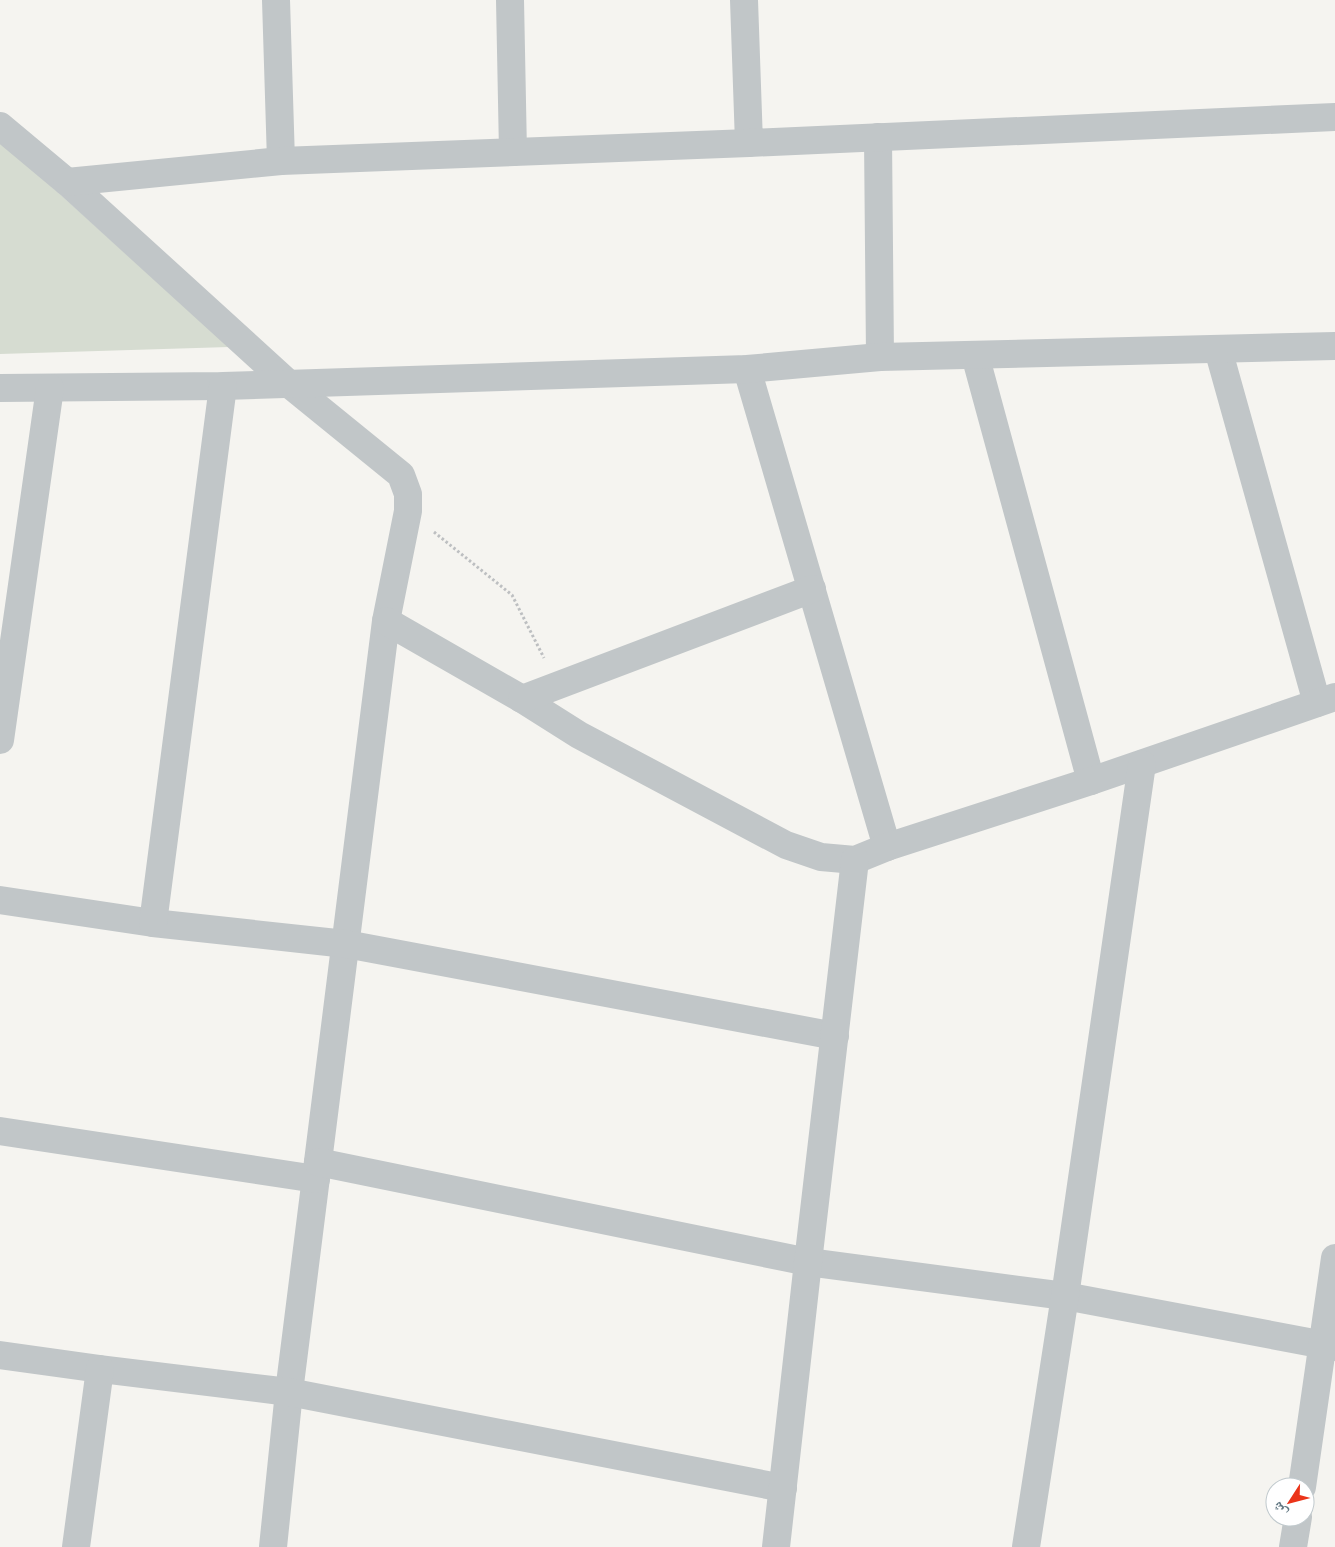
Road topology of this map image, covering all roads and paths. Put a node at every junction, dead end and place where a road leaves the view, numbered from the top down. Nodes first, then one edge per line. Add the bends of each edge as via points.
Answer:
1 (276, 0) edge
2 (510, 0) edge
3 (744, 0) edge
4 (1335, 117) edge
5 (0, 126) edge
6 (878, 137) junction
7 (749, 143) junction
8 (513, 152) junction
9 (281, 161) junction
10 (67, 182) junction
11 (1335, 346) edge
12 (1218, 349) junction
13 (975, 355) junction
14 (880, 357) junction
15 (748, 369) junction
16 (290, 384) junction
17 (223, 386) junction
18 (0, 388) edge
19 (50, 388) junction
20 (408, 512) junction
21 (812, 589) junction
22 (386, 622) junction
23 (558, 685) junction
24 (522, 699) junction
25 (1326, 700) edge
26 (0, 740) edge
27 (1142, 764) junction
28 (1091, 781) junction
29 (887, 847) junction
30 (856, 860) junction
31 (0, 900) edge
32 (154, 923) junction
33 (346, 944) junction
34 (835, 1036) junction
35 (0, 1131) edge
36 (317, 1171) junction
37 (1335, 1258) edge
38 (808, 1262) junction
39 (1065, 1296) junction
40 (1328, 1346) edge
41 (0, 1355) edge
42 (100, 1369) junction
43 (289, 1392) junction
44 (1304, 1477) edge
45 (783, 1488) junction
46 (1296, 1527) edge
47 (76, 1547) edge
48 (273, 1547) edge
49 (776, 1547) edge
50 (1026, 1547) edge
51 (1293, 1547) edge

1 - 9 street
2 - 8 street
3 - 7 street
4 - 6 street
5 - 10 street
6 - 7 street
6 - 14 street
7 - 8 street
8 - 9 street
9 - 10 street
10 - 16 street
11 - 12 street
12 - 13 street
12 - 25 street
13 - 14 street
13 - 28 street
14 - 15 street
15 - 16 street
15 - 21 street
16 - 17 street
16 - 20 street via 401,475 408,494
17 - 19 street
17 - 32 street
18 - 19 street
19 - 26 street
20 - 22 street
20 - 23 path via 512,595
21 - 23 street
21 - 29 street
22 - 24 street
22 - 33 street
23 - 24 street
24 - 30 street via 578,735 786,845 821,857
25 - 27 street
27 - 28 street
27 - 39 street
28 - 29 street
29 - 30 street
30 - 34 street
31 - 32 street
32 - 33 street
33 - 34 street
33 - 36 street
34 - 38 street
35 - 36 street
36 - 38 street
36 - 43 street
37 - 40 street
38 - 39 street
38 - 45 street
39 - 40 street
39 - 50 street
40 - 44 street
41 - 42 street
42 - 43 street
42 - 47 street
43 - 45 street
43 - 48 street
45 - 49 street
46 - 51 street

